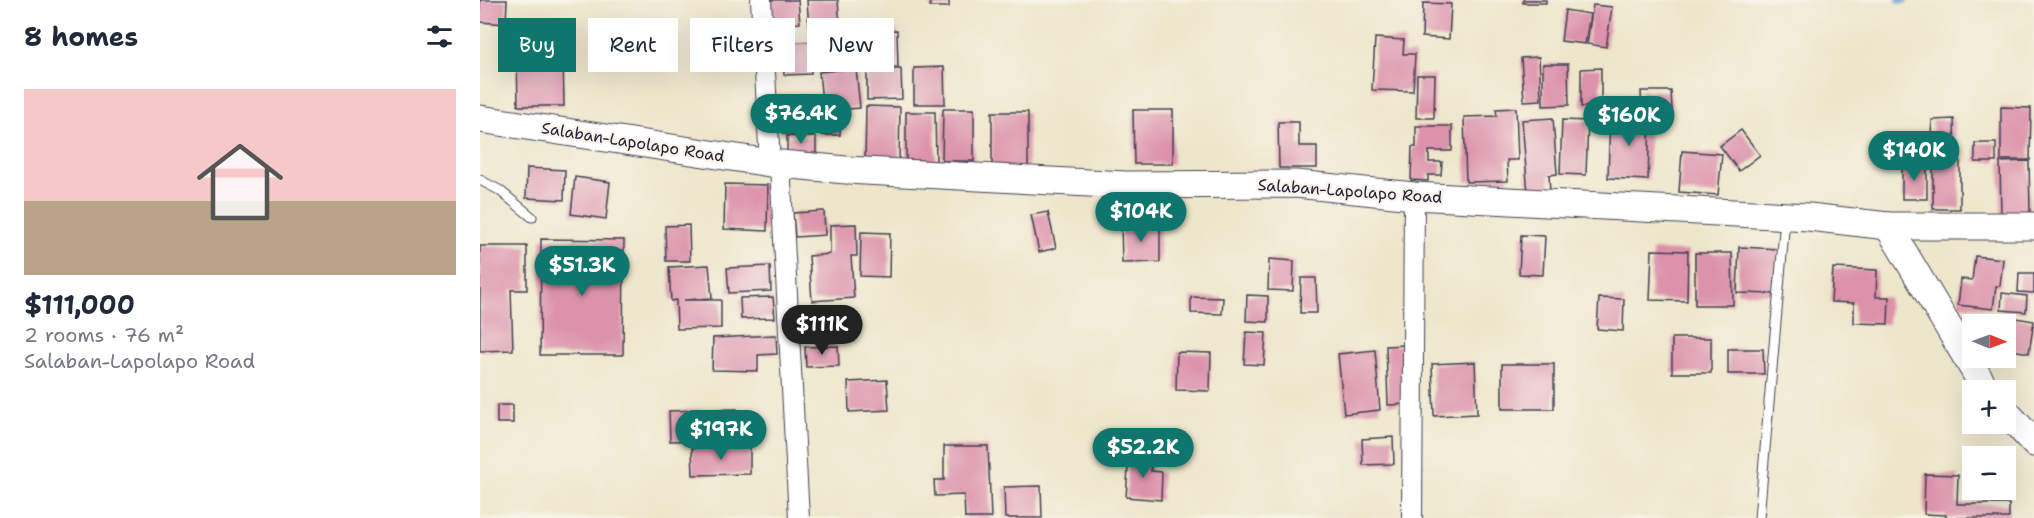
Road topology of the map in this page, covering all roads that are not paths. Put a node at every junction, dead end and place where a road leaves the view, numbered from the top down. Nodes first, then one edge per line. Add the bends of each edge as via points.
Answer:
1 (761, 0) edge
2 (480, 119) edge
3 (775, 164) junction
4 (480, 180) edge
5 (1414, 196) junction
6 (1785, 216) junction
7 (532, 217) dead end
8 (2034, 225) edge
9 (1888, 226) junction
10 (1980, 380) edge
11 (2016, 423) edge
12 (2034, 443) edge
13 (799, 518) edge
14 (1412, 518) edge
15 (1759, 518) edge

1 - 3 street
2 - 3 street, Salaban-Lapolapo Road
3 - 5 street, Salaban-Lapolapo Road via 1126,185 1296,184
3 - 13 street
4 - 7 lane
5 - 6 street, Salaban-Lapolapo Road
5 - 14 street
6 - 9 street, Salaban-Lapolapo Road
6 - 15 lane
8 - 9 street, Salaban-Lapolapo Road
9 - 10 street
11 - 12 street

